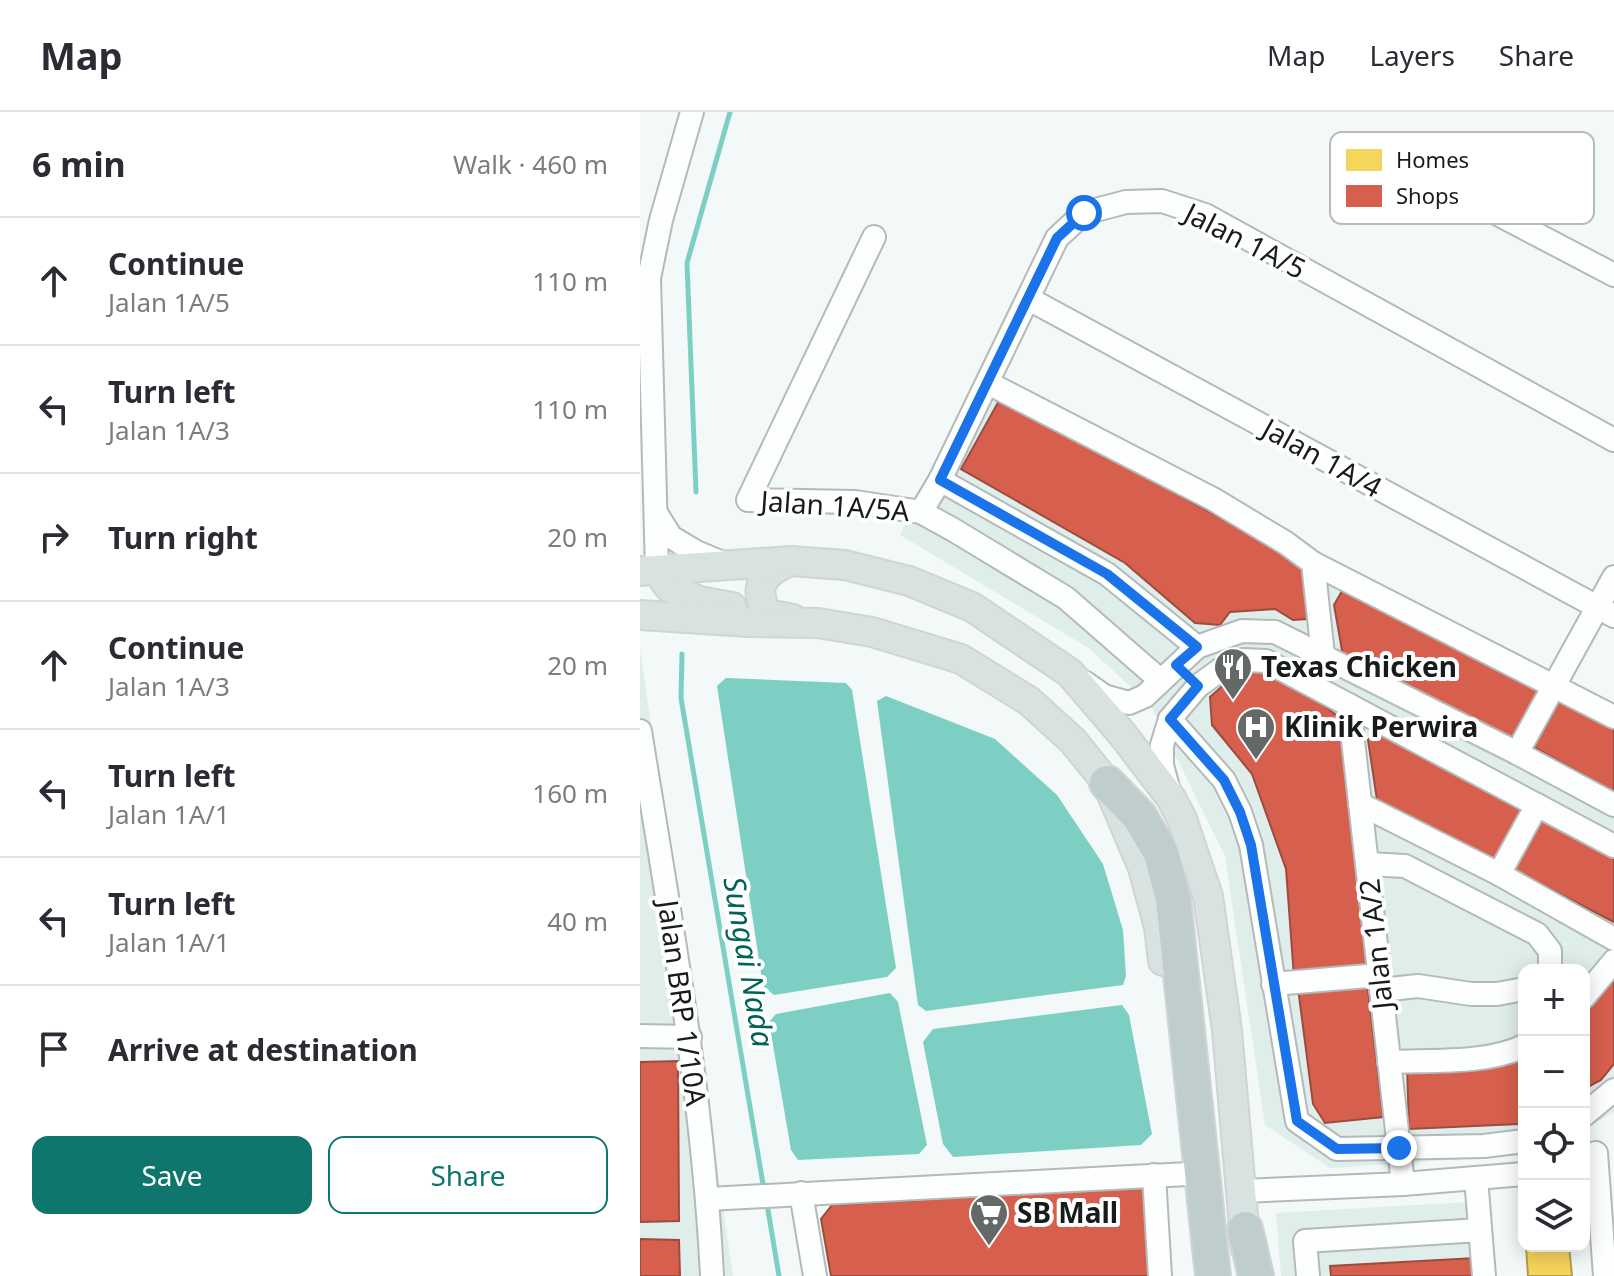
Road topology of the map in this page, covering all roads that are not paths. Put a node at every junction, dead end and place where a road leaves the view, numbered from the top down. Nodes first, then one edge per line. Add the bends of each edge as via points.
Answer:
1 (692, 112) edge
2 (1517, 224) edge
3 (874, 237) dead end
4 (1614, 275) edge
5 (1029, 299) junction
6 (988, 383) junction
7 (1614, 440) edge
8 (940, 480) junction
9 (655, 512) junction
10 (921, 512) junction
11 (640, 538) edge
12 (791, 561) junction
13 (1313, 563) junction
14 (730, 565) junction
15 (648, 570) edge
16 (1614, 577) edge
17 (1606, 612) edge
18 (767, 614) junction
19 (640, 615) edge
20 (818, 623) junction
21 (1197, 647) junction
22 (1323, 655) junction
23 (1070, 673) junction
24 (1168, 673) junction
25 (1198, 686) junction
26 (1554, 687) junction
27 (1349, 705) junction
28 (1614, 717) edge
29 (1170, 719) junction
30 (640, 731) edge
31 (1517, 753) junction
32 (1107, 783) junction
33 (1171, 798) junction
34 (1360, 804) junction
35 (1537, 805) junction
36 (1614, 805) edge
37 (1614, 846) edge
38 (1367, 864) junction
39 (1499, 874) junction
40 (1614, 939) edge
41 (1614, 961) edge
42 (1550, 964) edge
43 (1380, 982) junction
44 (1273, 984) junction
45 (1518, 990) edge
46 (1590, 990) edge
47 (640, 1036) edge
48 (690, 1037) junction
49 (1518, 1049) edge
50 (1389, 1062) junction
51 (1614, 1090) edge
52 (1590, 1110) edge
53 (1518, 1142) edge
54 (1399, 1148) junction
55 (1598, 1151) edge
56 (1188, 1174) junction
57 (1518, 1174) edge
58 (1154, 1175) junction
59 (1476, 1178) junction
60 (1403, 1184) junction
61 (1241, 1191) junction
62 (793, 1193) junction
63 (708, 1199) junction
64 (1245, 1229) junction
65 (1480, 1230) junction
66 (712, 1276) edge
67 (815, 1276) edge
68 (1160, 1276) edge
69 (1197, 1276) edge
70 (1213, 1276) edge
71 (1248, 1276) edge
72 (1256, 1276) edge
73 (1308, 1276) edge
74 (1484, 1276) edge
75 (1605, 1276) edge

1 - 9 street via 649,278
2 - 4 street
3 - 10 street, Jalan 1A/5A via 748,500 855,502
5 - 6 street, Jalan 1A/5
5 - 7 street, Jalan 1A/5 via 1057,238 1084,213 1126,202 1162,201 1205,215
5 - 17 street, Jalan 1A/4
6 - 8 street, Jalan 1A/5
6 - 13 street via 1213,499
8 - 10 street, Jalan 1A/5
8 - 21 street via 1107,574
9 - 11 street
9 - 14 street via 671,537
9 - 15 street
10 - 24 street, Jalan 1A/5A via 1066,598
12 - 14 main road
12 - 18 main road via 774,568 760,586
12 - 23 main road via 845,565 922,586 972,607
13 - 22 street
13 - 26 street
14 - 15 main road
15 - 18 main road via 699,601
16 - 17 street
17 - 26 street
18 - 20 main road
19 - 20 main road
20 - 32 main road via 872,632 961,659 1029,701 1073,741
21 - 22 street via 1242,631 1275,632
21 - 24 street
22 - 31 street
23 - 24 street via 1104,696 1129,703 1145,696
23 - 33 main road
24 - 25 street, Jalan 1A/5A
25 - 27 street via 1243,660 1266,661
25 - 29 street
26 - 28 street
26 - 31 street
27 - 34 street, Jalan 1A/2
27 - 35 street
29 - 33 street via 1162,765
29 - 44 street via 1224,780 1240,812 1251,845
30 - 48 street, Jalan BRP 1/10A
31 - 36 street
32 - 56 main road via 1143,868 1159,927
32 - 70 highway via 1139,816 1161,853 1173,899
33 - 61 main road via 1208,896
34 - 38 street, Jalan 1A/2
34 - 39 street
35 - 37 street
35 - 39 street
38 - 42 street via 1405,866 1537,934 1550,951
38 - 43 street, Jalan 1A/2
39 - 40 street
41 - 46 street
43 - 44 street
43 - 45 street via 1471,994
43 - 50 street, Jalan 1A/2
44 - 54 street via 1297,1121 1337,1149
47 - 48 street
48 - 63 street, Jalan BRP 1/10A
49 - 50 street via 1489,1057
50 - 54 street, Jalan 1A/2
51 - 52 street
53 - 54 street
54 - 60 street, Jalan 1A/2
55 - 75 street
56 - 58 street
56 - 69 main road
57 - 59 street
58 - 62 street
58 - 68 street
59 - 60 street
59 - 65 street
60 - 61 street
61 - 64 main road
62 - 63 street
62 - 67 street
63 - 66 street, Jalan BRP 1/10A
64 - 71 main road
64 - 72 highway
65 - 73 street via 1305,1241
65 - 74 street

